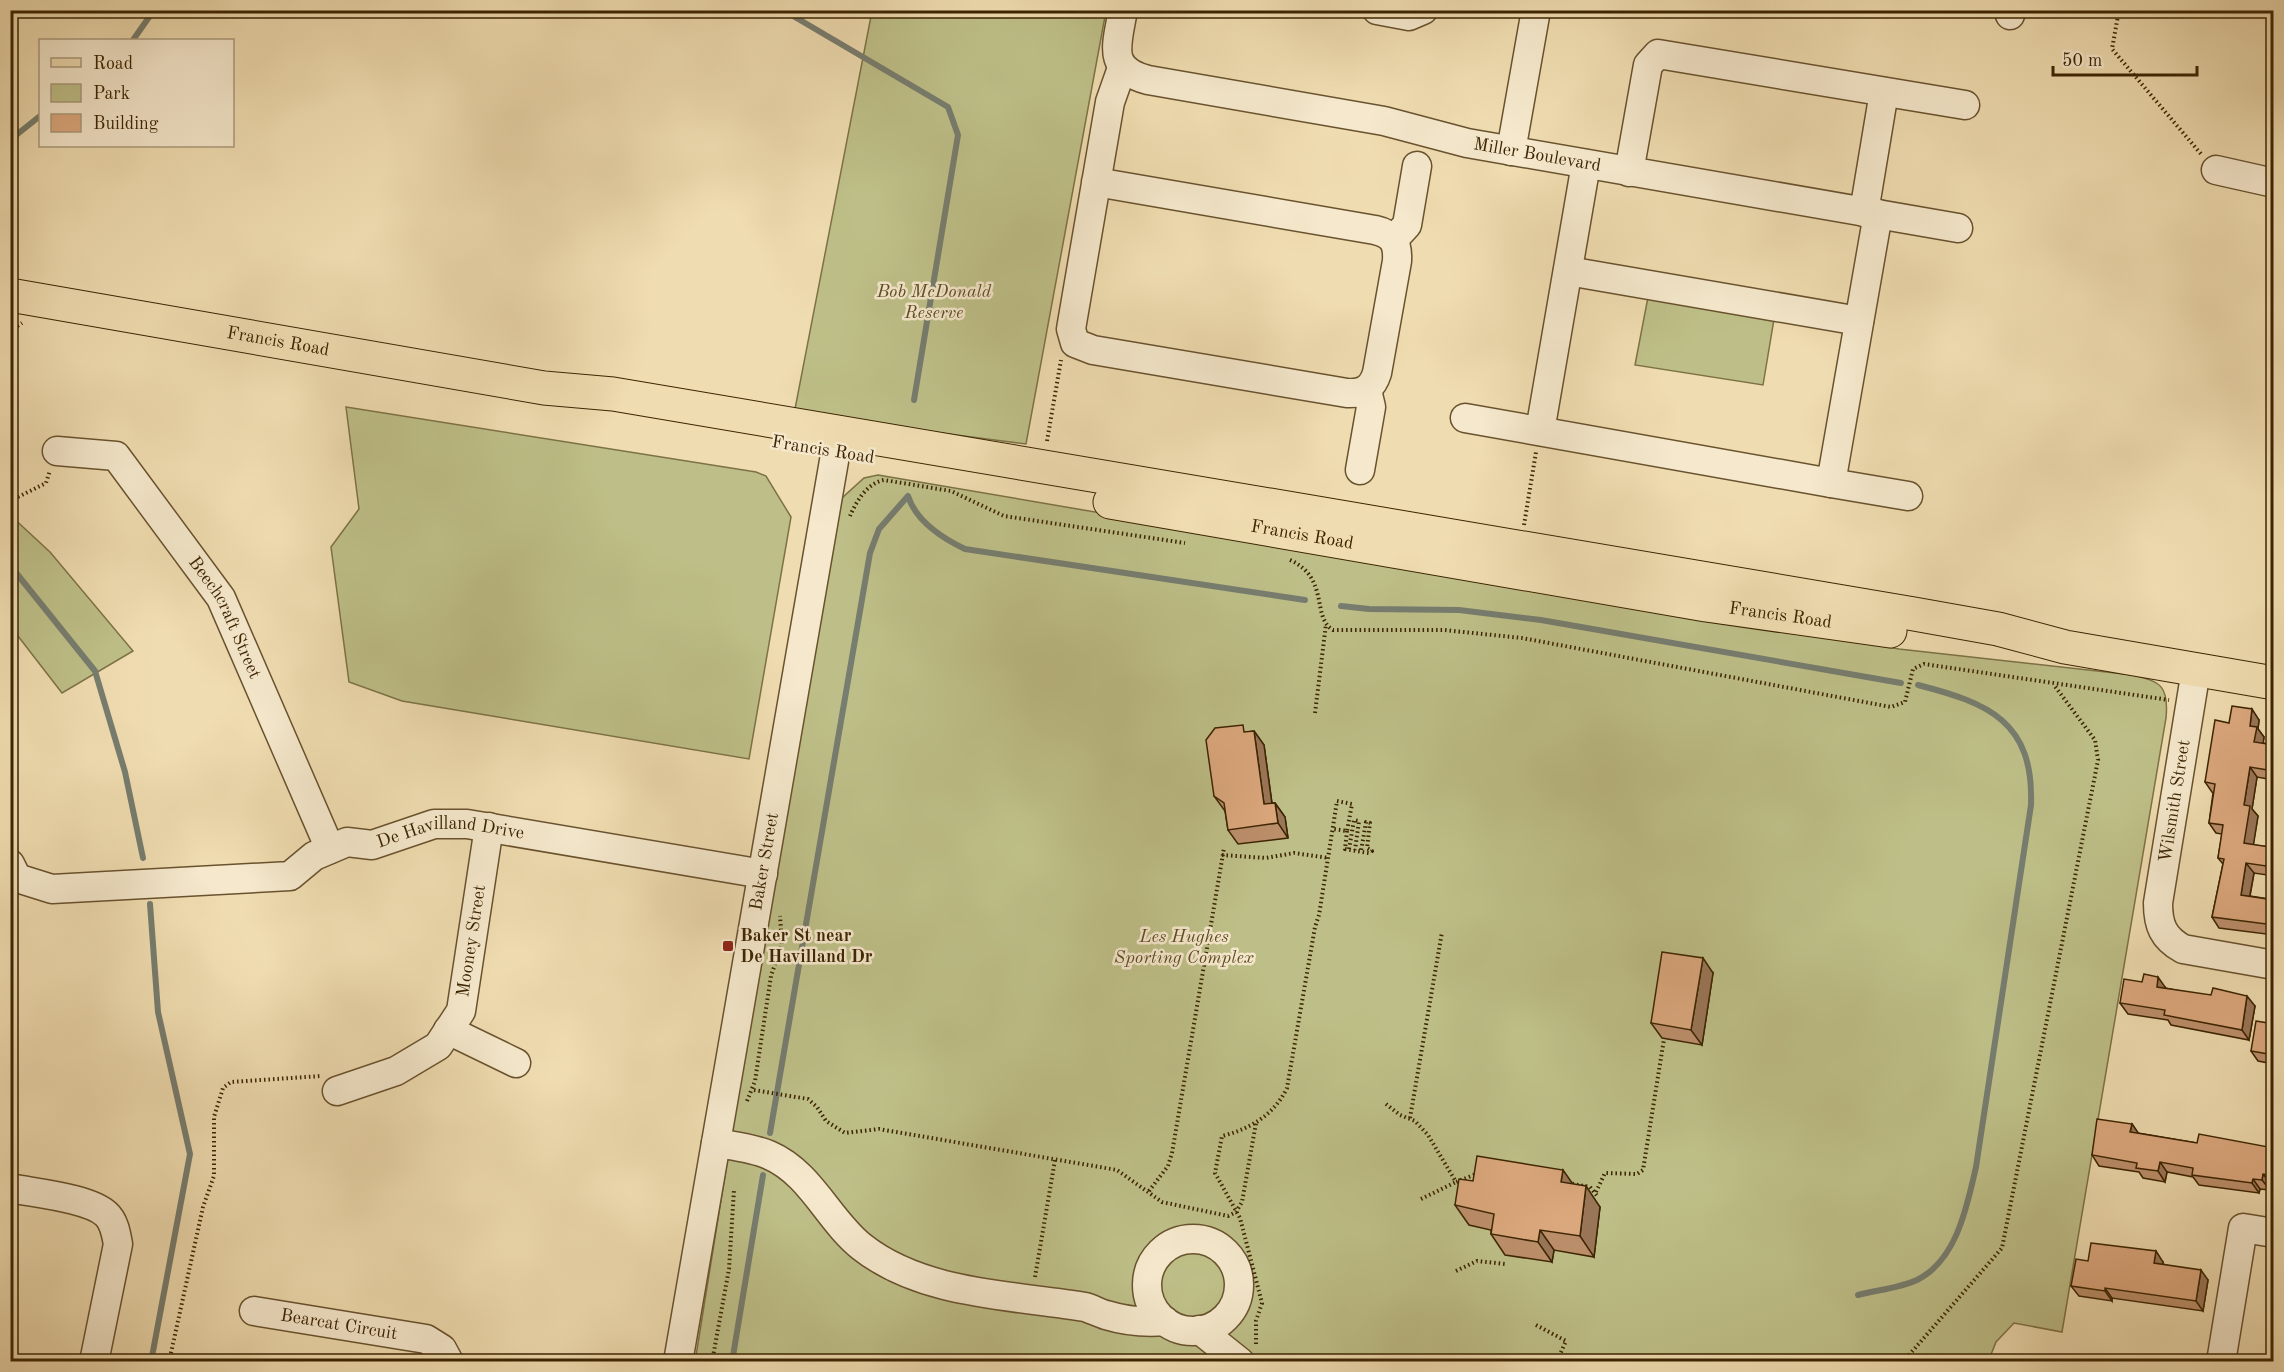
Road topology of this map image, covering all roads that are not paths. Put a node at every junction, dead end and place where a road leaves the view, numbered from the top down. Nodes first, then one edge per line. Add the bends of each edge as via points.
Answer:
1 (1123, 10) edge
2 (1377, 10) edge
3 (1423, 10) edge
4 (1536, 10) edge
5 (1122, 68) junction
6 (1884, 92) junction
7 (1965, 105) dead end
8 (1511, 151) junction
9 (1586, 164) junction
10 (1417, 166) dead end
11 (2216, 170) road end
12 (1629, 172) junction
13 (1096, 182) junction
14 (2274, 183) edge
15 (1871, 213) junction
16 (1958, 228) dead end
17 (1394, 240) junction
18 (1568, 271) junction
19 (18, 308) edge
20 (1859, 321) junction
21 (1367, 390) junction
22 (1465, 417) dead end
23 (1540, 431) junction
24 (838, 442) junction
25 (57, 451) road end
26 (1360, 470) dead end
27 (1831, 483) junction
28 (1908, 496) dead end
29 (2196, 670) junction
30 (2274, 683) edge
31 (489, 827) junction
32 (330, 849) junction
33 (763, 874) junction
34 (13, 875) edge
35 (2274, 965) edge
36 (448, 1030) junction
37 (516, 1063) dead end
38 (337, 1091) road end
39 (716, 1143) junction
40 (10, 1188) edge
41 (2274, 1233) edge
42 (1147, 1284) junction
43 (1088, 1308) junction
44 (254, 1311) dead end
45 (1226, 1316) junction
46 (1165, 1321) junction
47 (1200, 1330) junction
48 (1246, 1357) edge
49 (94, 1362) edge
50 (449, 1362) edge
51 (678, 1362) edge
52 (2221, 1362) edge

1 - 5 street via 1117,46
2 - 3 street via 1409,16
4 - 8 street
5 - 8 street, Miller Boulevard via 1148,80 1383,121
5 - 13 street via 1111,95
6 - 7 street
6 - 12 street via 1658,54 1648,65
6 - 15 street
8 - 9 street, Miller Boulevard
9 - 12 street, Miller Boulevard
9 - 18 street
10 - 17 street via 1407,225
11 - 14 street
12 - 15 street, Miller Boulevard
13 - 17 street via 1375,230
13 - 21 street via 1071,329 1073,339 1081,347 1347,393
15 - 16 street, Miller Boulevard
15 - 20 street
17 - 21 street via 1397,261 1377,373
18 - 20 street
18 - 23 street
19 - 24 main road, Francis Road via 544,388 700,429
20 - 27 street
21 - 26 street via 1371,407
22 - 23 street
23 - 27 street
24 - 29 main road, Francis Road via 1913,624 1998,629 2065,647
24 - 33 street, Baker Street
25 - 32 street, Beechcraft Street via 116,456 221,598
27 - 28 street
29 - 30 main road, Francis Road
29 - 35 street, Wilsmith Street via 2158,920 2171,942 2183,949
31 - 32 street, De Havilland Drive via 434,824 372,845 347,842
31 - 33 street, De Havilland Drive
31 - 36 street, Mooney Street via 461,1011
32 - 34 street, De Havilland Drive via 314,856 290,876 52,889
33 - 39 street, Baker Street
36 - 37 street
36 - 38 street, Mooney Street via 438,1046 396,1071
39 - 43 street via 760,1151 789,1167 861,1246 901,1270 963,1288
39 - 51 street, Baker Street
40 - 49 street via 91,1205 106,1214 116,1229 117,1244
41 - 52 street via 2243,1228
42 - 43 street via 1130,1298
42 - 45 street via 1153,1262 1169,1246 1181,1240 1207,1241 1228,1256 1238,1279 1235,1304
42 - 46 street via 1149,1298
43 - 46 street via 1119,1319
44 - 50 street, Bearcat Circuit via 426,1339 442,1349
45 - 47 street
45 - 48 street
46 - 47 street
47 - 48 street

